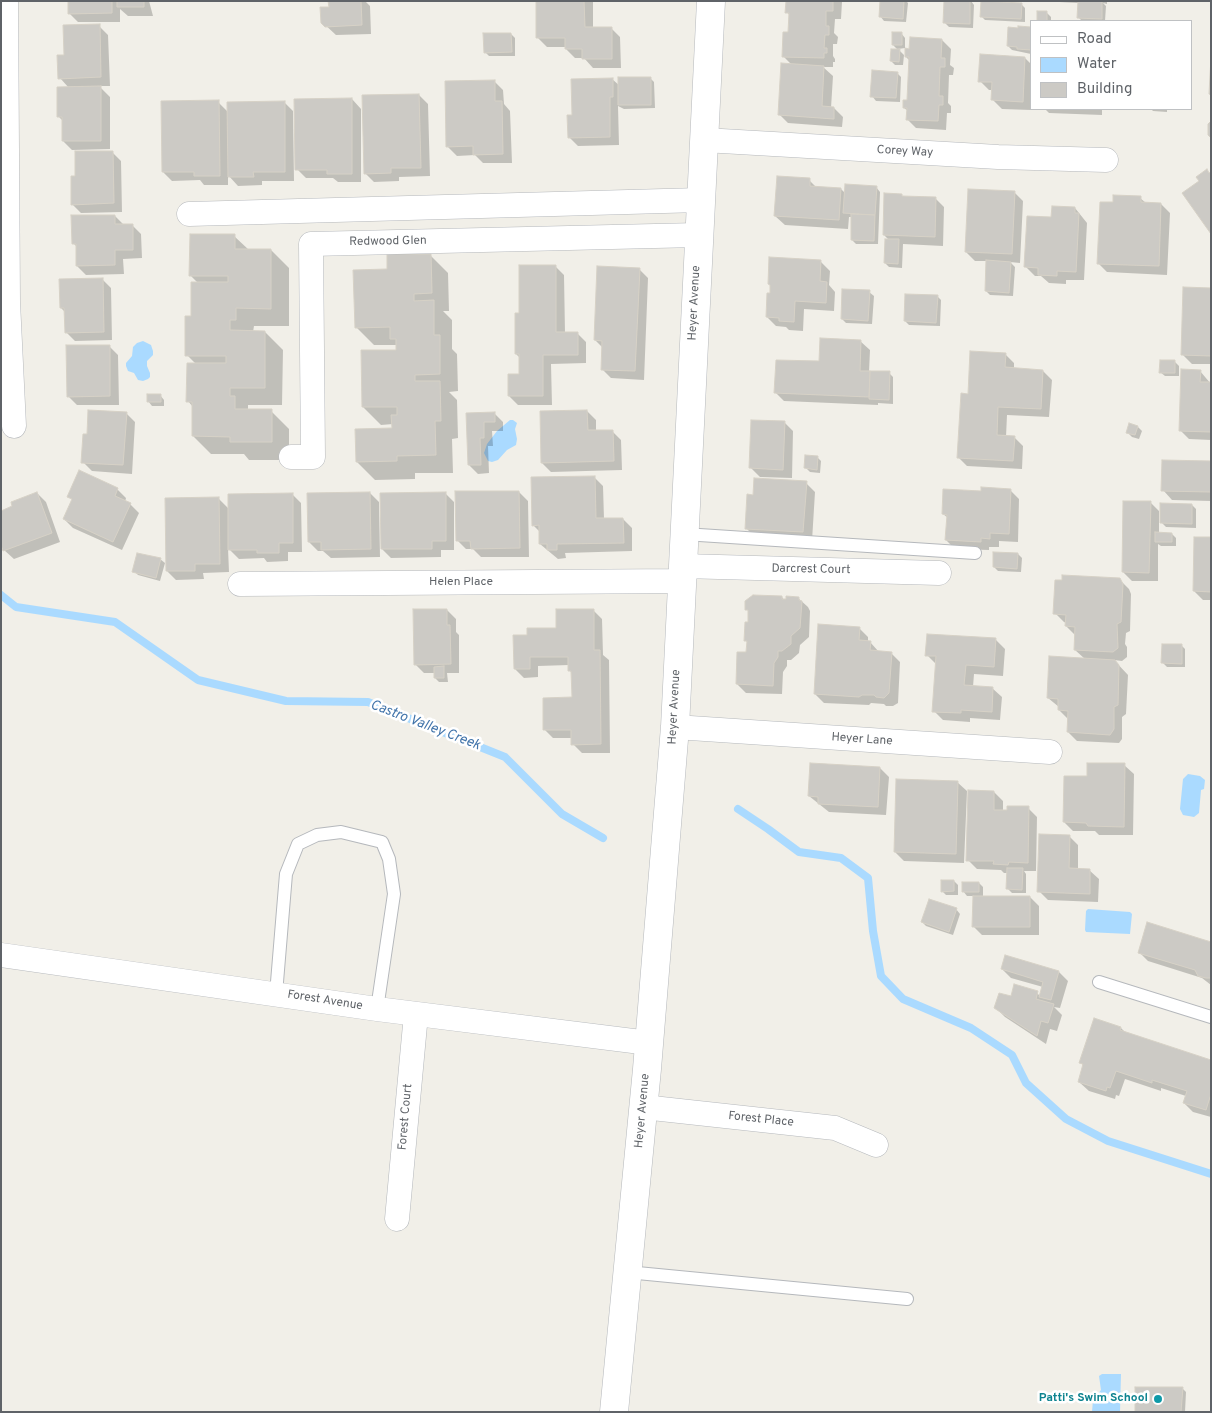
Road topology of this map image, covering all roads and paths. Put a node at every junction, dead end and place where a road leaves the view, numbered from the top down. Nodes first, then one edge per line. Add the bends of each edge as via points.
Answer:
1 (6, 1) edge
2 (711, 1) edge
3 (704, 140) junction
4 (1106, 160) dead end
5 (701, 200) junction
6 (189, 214) dead end
7 (698, 235) junction
8 (5, 302) edge
9 (14, 426) dead end
10 (291, 457) dead end
11 (684, 534) junction
12 (975, 553) dead end
13 (939, 573) dead end
14 (682, 574) junction
15 (240, 584) dead end
16 (675, 727) junction
17 (1050, 752) dead end
18 (1, 955) edge
19 (1099, 982) dead end
20 (276, 994) junction
21 (377, 1009) junction
22 (416, 1014) junction
23 (1211, 1017) edge
24 (649, 1043) junction
25 (643, 1106) junction
26 (876, 1144) dead end
27 (397, 1219) dead end
28 (627, 1272) junction
29 (907, 1299) dead end
30 (614, 1412) edge

1 - 8 street
2 - 3 street, Heyer Avenue
3 - 4 street, Corey Way
3 - 5 street, Heyer Avenue
5 - 6 street
5 - 7 street, Heyer Avenue
7 - 10 street, Redwood Glen via 311,244 313,456
7 - 11 street, Heyer Avenue
8 - 9 street
11 - 12 lane
11 - 14 street, Heyer Avenue
13 - 14 street, Darcrest Court
14 - 15 street, Helen Place
14 - 16 street, Heyer Avenue
16 - 17 street, Heyer Lane
16 - 24 street, Heyer Avenue
18 - 20 street, Forest Avenue
19 - 23 lane
20 - 21 street, Forest Avenue
20 - 21 lane via 286,874 298,844 317,835 340,832 382,842 389,859 394,894
21 - 22 street, Forest Avenue
22 - 24 street, Forest Avenue
22 - 27 street, Forest Court
24 - 25 street, Heyer Avenue
25 - 26 street, Forest Place via 835,1128
25 - 28 street, Heyer Avenue
28 - 29 lane
28 - 30 street, Heyer Avenue

